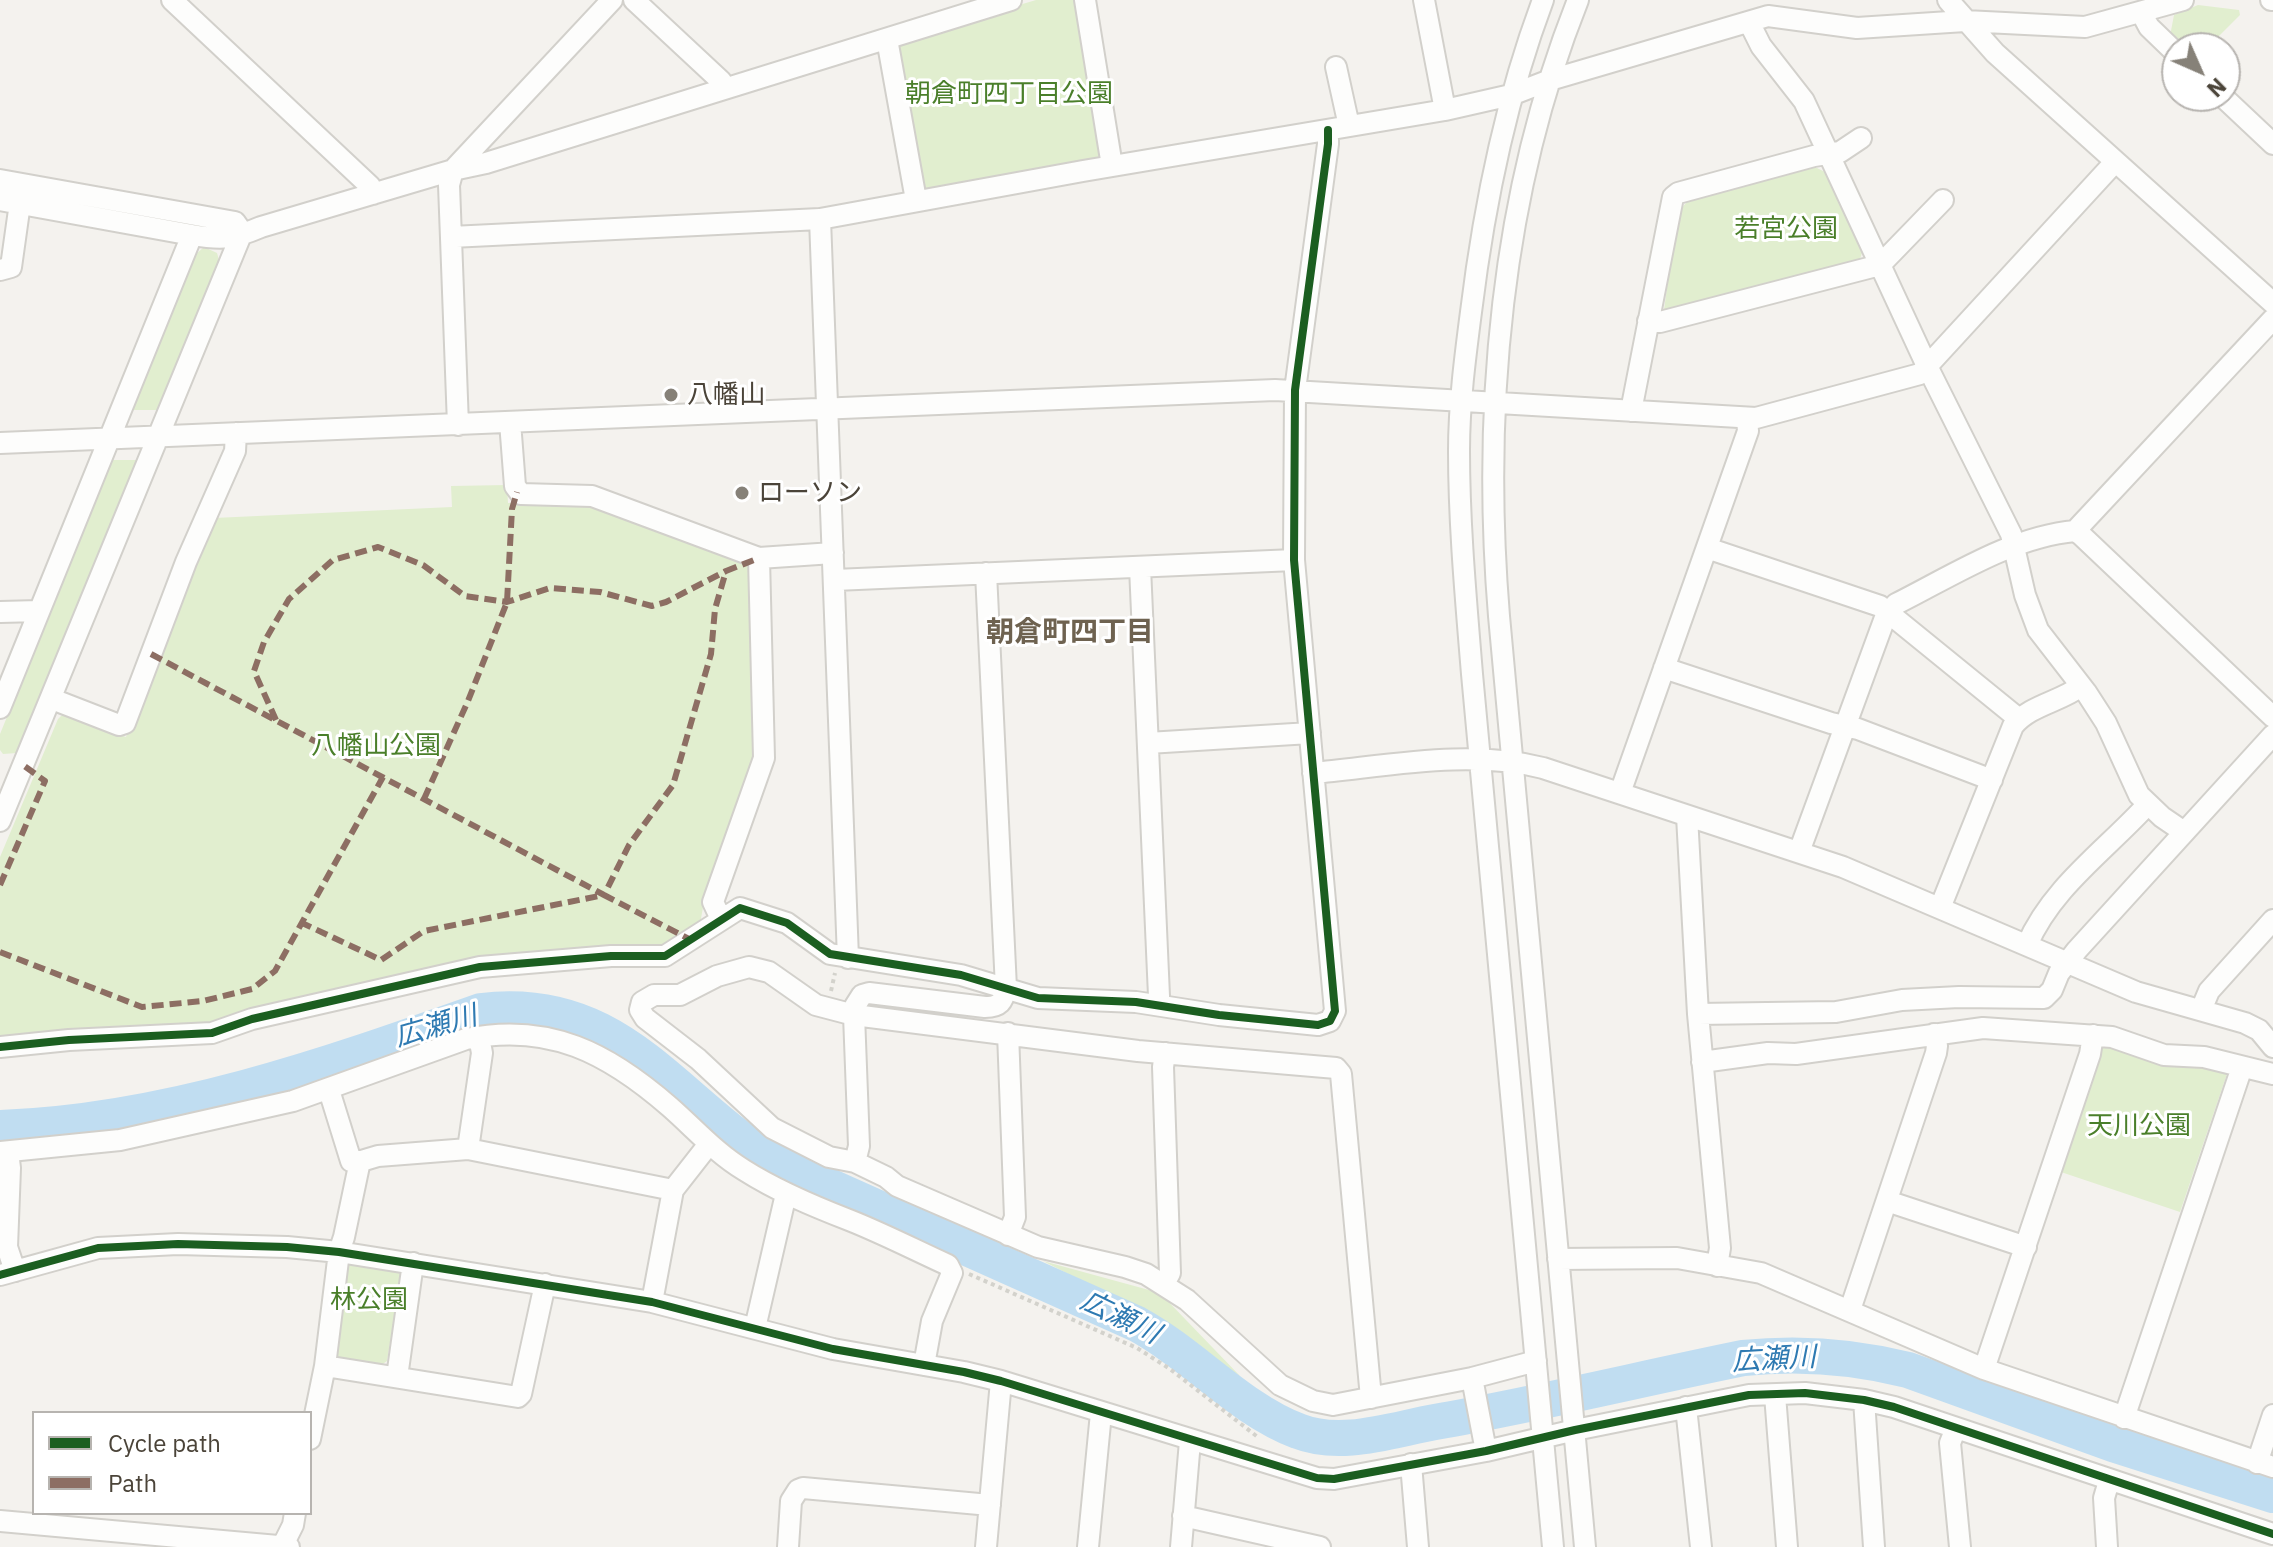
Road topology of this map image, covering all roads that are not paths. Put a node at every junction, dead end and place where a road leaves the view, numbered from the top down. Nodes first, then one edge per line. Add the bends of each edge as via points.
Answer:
1 (172, 0) edge
2 (612, 0) edge
3 (634, 0) edge
4 (1011, 0) edge
5 (1085, 0) edge
6 (1424, 0) edge
7 (1543, 0) edge
8 (1578, 0) edge
9 (1948, 0) edge
10 (2183, 0) edge
11 (2141, 12) junction
12 (1965, 21) junction
13 (1749, 22) junction
14 (887, 39) junction
15 (2161, 39) edge
16 (1336, 67) dead end
17 (1550, 80) junction
18 (724, 89) junction
19 (1511, 95) junction
20 (1445, 110) junction
21 (2239, 112) edge
22 (1349, 126) junction
23 (1328, 130) junction
24 (1861, 138) dead end
25 (2273, 144) edge
26 (1827, 154) junction
27 (2115, 162) junction
28 (1112, 166) junction
29 (453, 170) junction
30 (0, 180) edge
31 (373, 194) junction
32 (916, 200) junction
33 (1943, 200) dead end
34 (10, 202) edge
35 (820, 219) junction
36 (192, 235) junction
37 (241, 235) junction
38 (451, 237) junction
39 (1880, 265) junction
40 (0, 270) edge
41 (2273, 303) edge
42 (2273, 319) edge
43 (1648, 321) junction
44 (1927, 366) junction
45 (1295, 390) junction
46 (1460, 399) junction
47 (1495, 402) junction
48 (826, 408) junction
49 (1631, 411) junction
50 (1747, 419) junction
51 (510, 422) junction
52 (458, 425) junction
53 (236, 433) junction
54 (158, 437) junction
55 (110, 439) junction
56 (0, 443) edge
57 (2075, 531) junction
58 (2014, 547) junction
59 (1707, 548) junction
60 (833, 553) junction
61 (759, 558) junction
62 (1294, 560) junction
63 (1140, 567) junction
64 (986, 573) junction
65 (835, 580) junction
66 (39, 611) junction
67 (0, 612) edge
68 (1888, 612) junction
69 (1664, 668) junction
70 (2081, 686) junction
71 (52, 699) junction
72 (0, 708) edge
73 (2273, 717) edge
74 (2019, 719) junction
75 (1844, 726) junction
76 (1310, 733) junction
77 (2273, 735) edge
78 (1148, 743) junction
79 (1480, 759) junction
80 (1513, 762) junction
81 (0, 765) edge
82 (23, 765) junction
83 (1313, 773) junction
84 (1992, 780) junction
85 (1620, 793) junction
86 (2148, 804) junction
87 (1687, 816) junction
88 (0, 821) edge
89 (2184, 832) junction
90 (1799, 852) junction
91 (1940, 908) junction
92 (721, 919) junction
93 (2273, 920) edge
94 (2027, 945) junction
95 (842, 961) junction
96 (2066, 963) junction
97 (1006, 988) junction
98 (1158, 1005) junction
99 (2201, 1010) junction
100 (1698, 1014) junction
101 (854, 1015) junction
102 (1008, 1033) junction
103 (1934, 1034) junction
104 (2093, 1035) junction
105 (479, 1037) junction
106 (2272, 1042) edge
107 (0, 1047) edge
108 (1165, 1053) junction
109 (1702, 1062) junction
110 (2242, 1067) junction
111 (2273, 1074) edge
112 (329, 1090) junction
113 (709, 1144) junction
114 (468, 1149) junction
115 (4, 1152) edge
116 (360, 1161) junction
117 (855, 1162) junction
118 (673, 1190) junction
119 (786, 1194) junction
120 (1887, 1201) junction
121 (1008, 1235) junction
122 (2026, 1247) junction
123 (339, 1252) junction
124 (1558, 1259) junction
125 (413, 1263) junction
126 (1717, 1266) junction
127 (8, 1273) edge
128 (545, 1284) junction
129 (1164, 1284) junction
130 (652, 1302) junction
131 (1850, 1310) junction
132 (755, 1328) junction
133 (924, 1365) junction
134 (325, 1366) junction
135 (1984, 1369) junction
136 (1537, 1371) junction
137 (397, 1377) junction
138 (1001, 1381) junction
139 (1474, 1384) junction
140 (1775, 1395) junction
141 (1371, 1398) junction
142 (1864, 1400) junction
143 (1686, 1407) junction
144 (1101, 1413) junction
145 (2273, 1415) edge
146 (2124, 1418) junction
147 (1574, 1423) junction
148 (1956, 1428) junction
149 (312, 1429) edge
150 (1543, 1429) junction
151 (1190, 1441) junction
152 (1484, 1441) junction
153 (1411, 1464) junction
154 (2265, 1465) edge
155 (2109, 1481) junction
156 (990, 1505) junction
157 (295, 1515) edge
158 (1183, 1516) junction
159 (0, 1521) edge
160 (2273, 1534) edge
161 (282, 1547) edge
162 (289, 1547) edge
163 (788, 1547) edge
164 (986, 1547) edge
165 (1088, 1547) edge
166 (1181, 1547) edge
167 (1320, 1547) edge
168 (1418, 1547) edge
169 (1553, 1547) edge
170 (1585, 1547) edge
171 (1701, 1547) edge
172 (1787, 1547) edge
173 (1874, 1547) edge
174 (1960, 1547) edge
175 (2107, 1547) edge

1 - 31 street
2 - 29 street
3 - 18 street
4 - 14 street
5 - 28 street
6 - 20 street
7 - 19 street
8 - 17 street
9 - 12 street
10 - 11 street
11 - 12 street via 2085,27
11 - 15 street
12 - 13 street via 1857,28 1777,16
12 - 27 street
13 - 17 street
13 - 26 street via 1804,101
14 - 18 street
14 - 32 street
16 - 22 street
17 - 19 street
17 - 47 street via 1521,198
18 - 29 street
19 - 20 street
19 - 46 street via 1481,229
20 - 22 street
21 - 25 street
22 - 23 street
23 - 28 street
23 - 45 street
24 - 26 street via 1846,150
26 - 39 street
26 - 43 street via 1673,197
27 - 41 street
27 - 44 street
28 - 32 street
29 - 31 street
29 - 38 street
30 - 37 street via 235,222
31 - 37 street
32 - 35 street
33 - 39 street
34 - 36 street
34 - 40 street via 11,267
35 - 38 street
35 - 48 street
36 - 37 street via 222,240
36 - 55 street
37 - 54 street
38 - 52 street
39 - 43 street
39 - 44 street
42 - 57 street
43 - 49 street
44 - 50 street via 1911,377
44 - 58 street
45 - 46 street
45 - 48 street
45 - 62 street
46 - 47 street
46 - 79 street via 1461,543
47 - 49 street
47 - 80 street via 1493,543
48 - 51 street
48 - 60 street
49 - 50 street
50 - 59 street via 1748,431
51 - 52 street
51 - 61 street via 515,486 521,494 592,496
52 - 53 street
53 - 54 street
53 - 71 street via 235,451 125,723
54 - 55 street
54 - 71 street
55 - 56 street
55 - 66 street
57 - 58 street
57 - 73 street
58 - 68 street
58 - 70 street via 2038,630
59 - 68 street
59 - 69 street
60 - 61 street
60 - 65 street
61 - 92 street via 764,758 713,902
62 - 63 street
62 - 76 street
63 - 64 street
63 - 78 street
64 - 65 street
64 - 97 street
65 - 95 street
66 - 67 street
66 - 72 street
68 - 74 street
68 - 75 street
69 - 75 street
69 - 85 street
70 - 74 street
70 - 86 street
71 - 82 street
74 - 84 street
75 - 84 street
75 - 90 street
76 - 78 street
76 - 83 street
77 - 89 street
78 - 98 street
79 - 80 street
79 - 83 street
79 - 136 street
80 - 85 street
80 - 124 street
81 - 82 street
82 - 88 street
83 - 98 street via 1334,1017 1318,1025
84 - 91 street
85 - 87 street
86 - 89 street
86 - 94 street via 2053,901
87 - 90 street
87 - 100 street
89 - 96 street
90 - 91 street
91 - 94 street
92 - 95 street via 745,909 787,923
92 - 107 street via 665,956 480,967 252,1019 212,1033
93 - 99 street via 2209,991
94 - 96 street
95 - 97 street via 961,975
96 - 99 street via 2136,992
96 - 100 street via 2049,995 2038,1000 1959,997 1836,1012
97 - 98 street via 1047,1000
97 - 101 street via 994,1007 869,993 858,999
99 - 106 street via 2245,1023
100 - 109 street
101 - 102 street
101 - 117 street via 859,1146
101 - 117 street via 816,1005 769,972 749,967 680,995 648,997 640,1010 772,1128 829,1157
102 - 108 street
102 - 121 street via 1015,1217
103 - 104 street via 1983,1028
103 - 109 street
103 - 120 street via 1936,1053
104 - 110 street via 2164,1055 2197,1055
104 - 122 street
105 - 112 street
105 - 113 street via 546,1036 600,1056
105 - 114 street via 482,1053
108 - 129 street via 1170,1273
108 - 141 street via 1329,1066 1341,1074
109 - 126 street via 1720,1248
110 - 111 street
110 - 146 street
112 - 115 street via 120,1140
112 - 116 street via 348,1156
113 - 118 street
113 - 119 street
114 - 116 street
114 - 118 street
115 - 127 street via 10,1168
116 - 123 street
117 - 121 street
118 - 130 street
119 - 132 street
119 - 133 street via 952,1269 932,1321
120 - 122 street
120 - 131 street
121 - 129 street via 1125,1267
122 - 135 street
123 - 125 street
123 - 127 street via 194,1244 113,1246
123 - 134 street
124 - 126 street via 1677,1258
124 - 147 street
125 - 128 street
125 - 137 street
126 - 131 street via 1761,1273
128 - 130 street
128 - 137 street via 518,1397
129 - 141 street via 1297,1395 1333,1405
130 - 132 street
131 - 135 street
132 - 133 street
133 - 138 street
134 - 137 street
134 - 149 street
135 - 146 street
136 - 139 street
136 - 150 street
138 - 144 street
138 - 156 street
139 - 141 street
139 - 152 street
140 - 142 street
140 - 143 street
140 - 172 street
142 - 148 street
142 - 173 street
143 - 147 street
143 - 171 street
144 - 151 street
144 - 165 street
145 - 154 street
146 - 154 street
147 - 150 street
147 - 170 street
148 - 155 street
148 - 174 street via 1950,1443
150 - 152 street
150 - 169 street
151 - 153 street via 1317,1478
151 - 158 street
152 - 153 street
153 - 168 street
155 - 160 street
155 - 175 street via 2104,1498
156 - 163 street via 803,1488 791,1501
156 - 164 street
157 - 161 street
158 - 166 street
158 - 167 street
159 - 161 street
161 - 162 street

